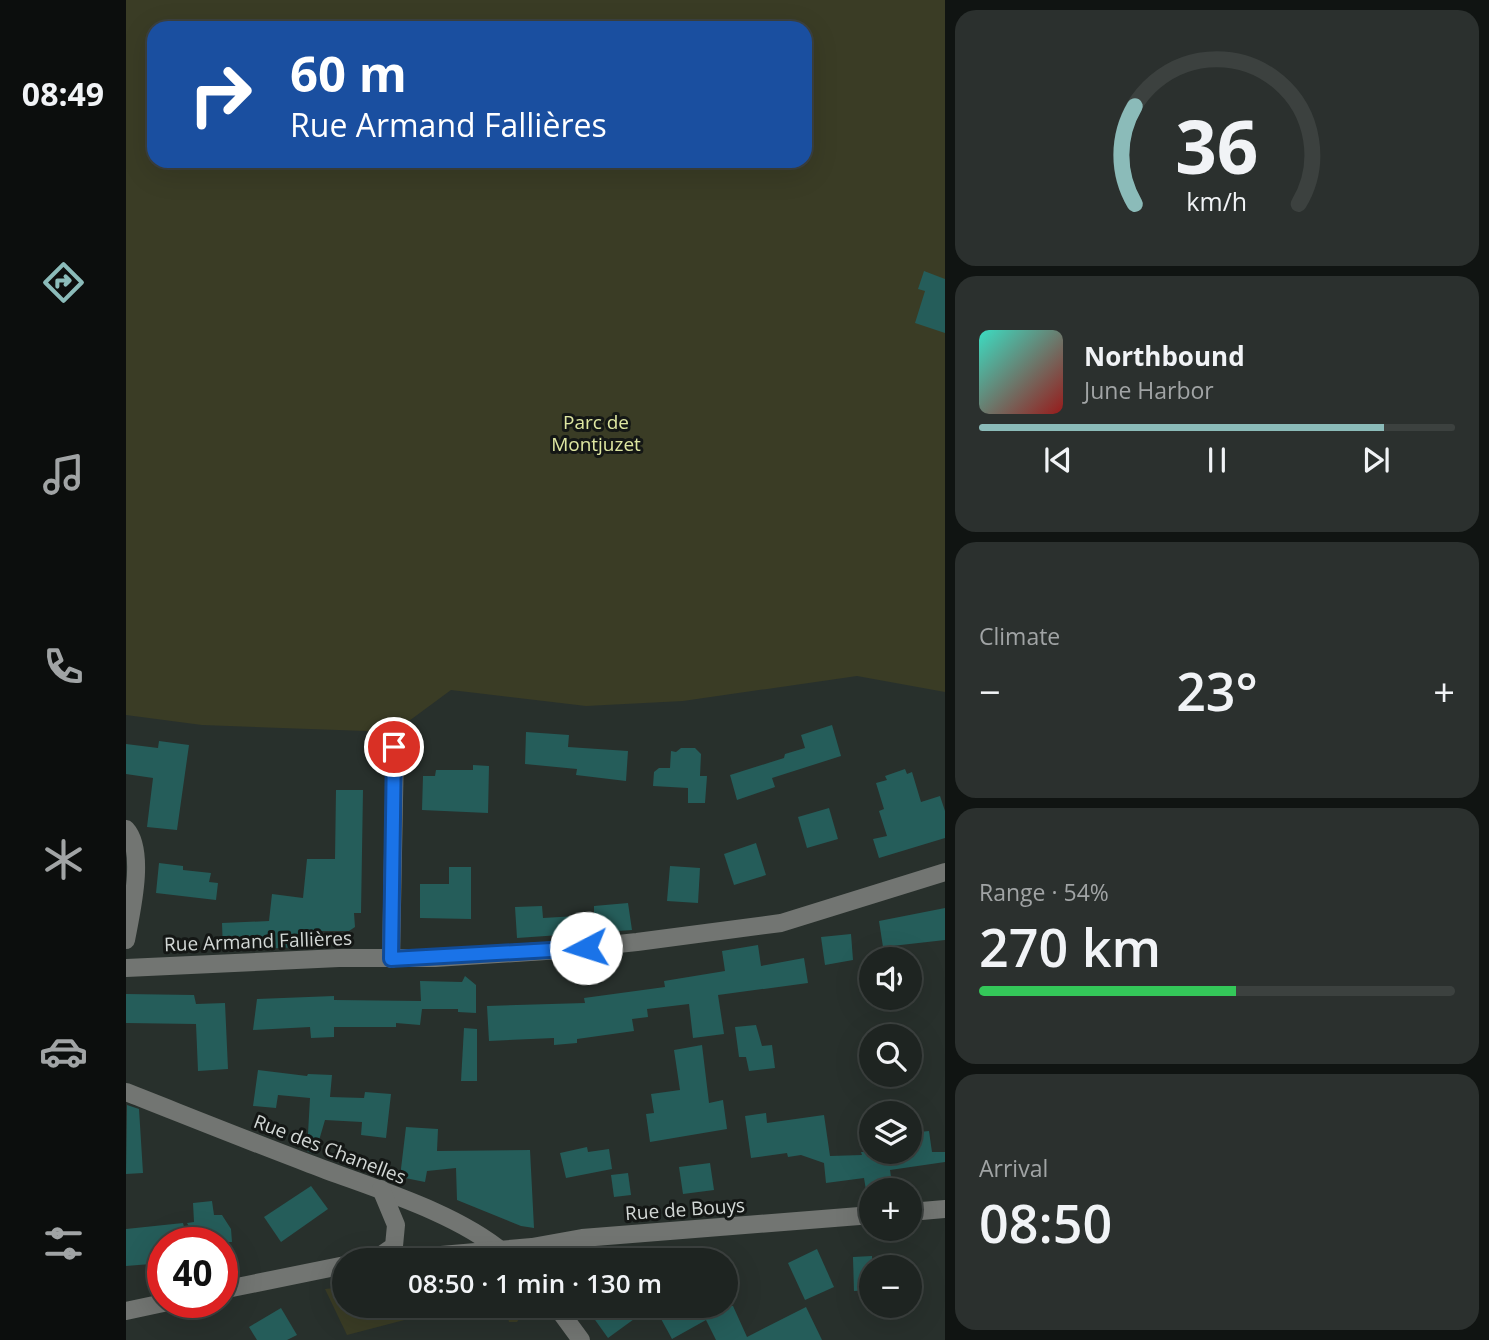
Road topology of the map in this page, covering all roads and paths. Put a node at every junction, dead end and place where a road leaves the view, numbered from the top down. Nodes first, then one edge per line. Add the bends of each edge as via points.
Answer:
1 (394, 747) dead end
2 (126, 829) edge
3 (945, 872) edge
4 (126, 940) edge
5 (391, 959) junction
6 (126, 968) edge
7 (126, 1092) edge
8 (381, 1189) junction
9 (945, 1209) edge
10 (922, 1211) edge
11 (859, 1216) edge
12 (391, 1248) edge
13 (497, 1248) edge
14 (540, 1248) edge
15 (332, 1268) edge
16 (238, 1287) edge
17 (147, 1306) edge
18 (126, 1311) edge
19 (565, 1318) edge
20 (581, 1340) edge

1 - 5 street
2 - 4 street via 137,864
3 - 5 street, Rue Armand Fallières via 781,923 561,950
5 - 6 street, Rue Armand Fallières
7 - 8 street, Rue des Chanelles
8 - 12 street via 396,1225
8 - 13 street, Rue des Chanelles via 475,1232
9 - 10 street
11 - 14 street, Rue de Bouys via 593,1237
15 - 16 street
17 - 18 street
19 - 20 street

